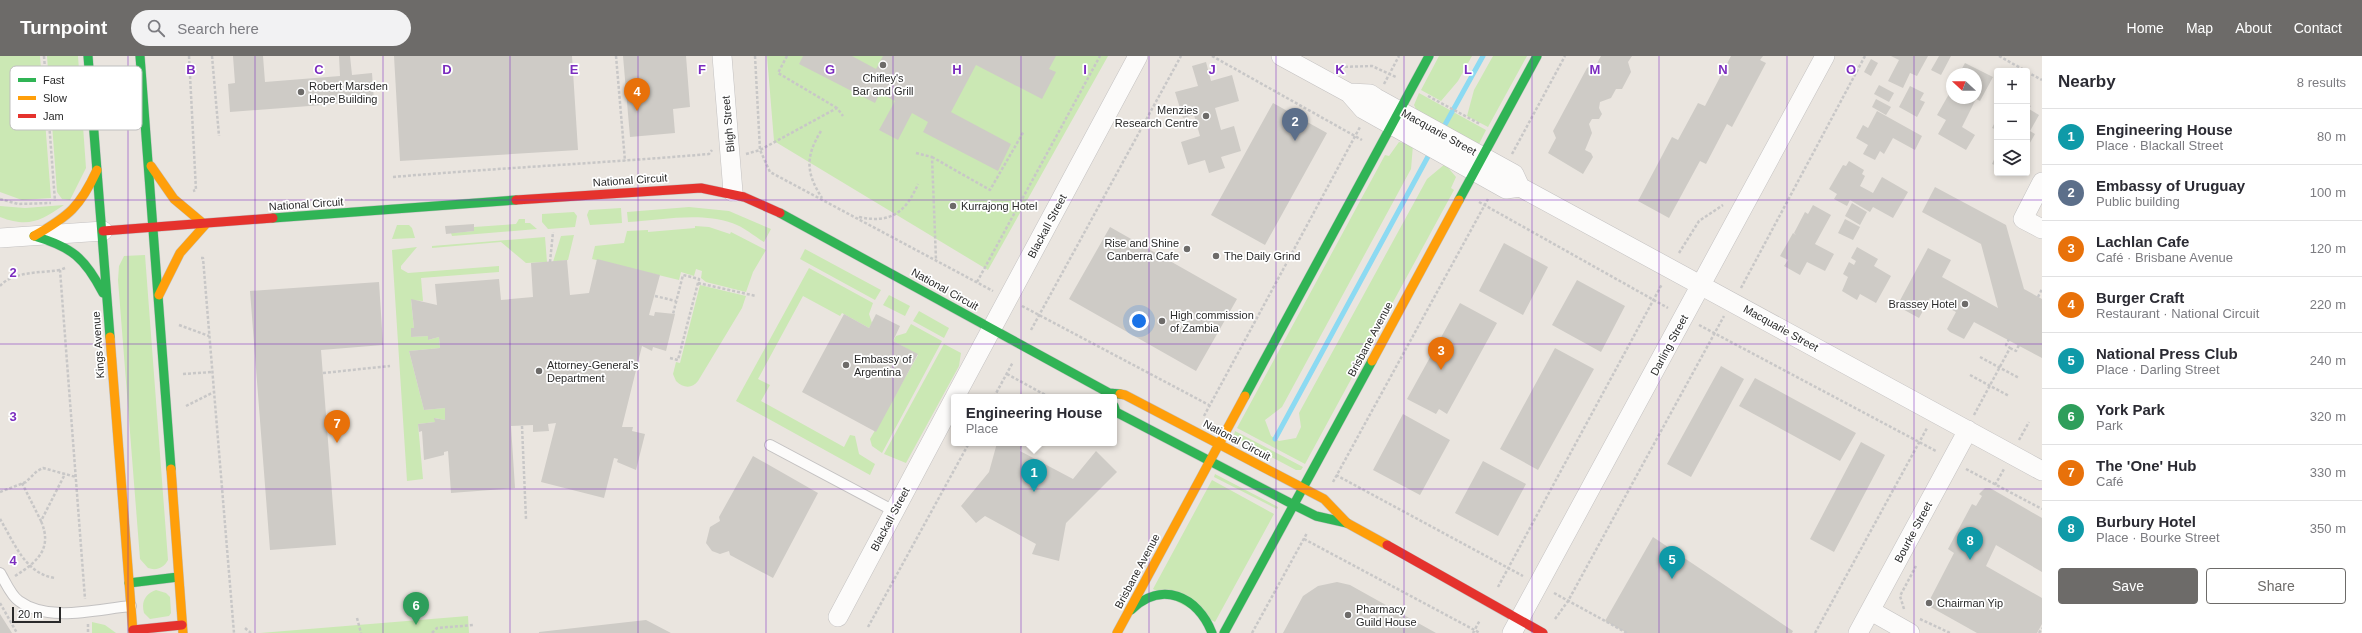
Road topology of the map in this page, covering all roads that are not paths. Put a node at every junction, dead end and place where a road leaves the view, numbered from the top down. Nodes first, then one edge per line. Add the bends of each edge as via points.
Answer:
1 (88, 56) edge
2 (140, 56) edge
3 (722, 56) edge
4 (1138, 56) edge
5 (1281, 56) edge
6 (1430, 56) edge
7 (1537, 56) edge
8 (1825, 56) edge
9 (89, 66) edge
10 (141, 66) edge
11 (142, 80) edge
12 (1396, 118) junction
13 (95, 130) edge
14 (149, 163) junction
15 (1478, 164) junction
16 (98, 168) junction
17 (2041, 185) edge
18 (733, 192) junction
19 (0, 224) edge
20 (205, 225) junction
21 (154, 228) junction
22 (2042, 229) edge
23 (103, 231) junction
24 (31, 236) junction
25 (0, 238) edge
26 (0, 251) edge
27 (1702, 284) junction
28 (158, 296) junction
29 (106, 299) junction
30 (992, 328) junction
31 (956, 394) edge
32 (1107, 394) edge
33 (1117, 394) edge
34 (951, 404) edge
35 (1117, 413) edge
36 (1968, 430) junction
37 (1220, 444) junction
38 (770, 445) dead end
39 (1210, 461) junction
40 (2042, 471) edge
41 (1304, 488) junction
42 (1294, 505) junction
43 (894, 511) junction
44 (1347, 523) junction
45 (3, 577) edge
46 (178, 577) junction
47 (129, 583) junction
48 (131, 606) junction
49 (1870, 611) junction
50 (838, 617) dead end
51 (1126, 618) junction
52 (1516, 626) edge
53 (1912, 626) edge
54 (182, 629) edge
55 (133, 632) edge
56 (1117, 633) edge
57 (1212, 633) edge
58 (1224, 633) edge
59 (1544, 633) edge
60 (1858, 633) edge

1 - 9 main road, Kings Avenue
2 - 10 main road
3 - 18 street, Bligh Street
4 - 30 street, Blackall Street
5 - 12 street, Macquarie Street via 1348,93 1363,109
6 - 12 main road, Brisbane Avenue
7 - 15 main road, Brisbane Avenue
8 - 27 street, Darling Street
11 - 14 main road
12 - 15 street, Macquarie Street
12 - 37 main road, Brisbane Avenue
13 - 16 main road, Kings Avenue
14 - 20 main road via 174,199
14 - 21 main road
15 - 27 street, Macquarie Street via 1514,174 1520,187
15 - 41 main road, Brisbane Avenue
16 - 23 main road, Kings Avenue
16 - 24 main road via 76,208 66,218
17 - 22 street via 2022,219
18 - 20 main road, National Circuit via 709,187 685,188
18 - 30 main road, National Circuit via 766,206
19 - 24 street
20 - 21 main road, National Circuit
20 - 28 main road via 180,253
21 - 23 main road, National Circuit
21 - 28 main road
23 - 24 street
23 - 29 main road, Kings Avenue
24 - 25 street
24 - 26 street
24 - 29 main road via 62,244 76,253 93,271
27 - 36 street, Macquarie Street
27 - 52 street, Darling Street
28 - 46 main road
29 - 47 main road, Kings Avenue
30 - 31 street, Blackall Street
30 - 32 main road, National Circuit
33 - 37 main road, National Circuit via 1125,394
34 - 43 street, Blackall Street
35 - 39 main road, National Circuit
36 - 40 street, Macquarie Street
36 - 49 street, Bourke Street via 1959,465
37 - 39 main road, Brisbane Avenue
37 - 41 main road, National Circuit
38 - 43 lane
39 - 42 main road, National Circuit
39 - 51 main road, Brisbane Avenue
41 - 42 main road, Brisbane Avenue
41 - 44 main road, National Circuit via 1324,499
42 - 44 main road, National Circuit via 1316,516
42 - 58 main road, Brisbane Avenue
43 - 50 street, Blackall Street
44 - 52 main road, National Circuit via 1489,603
45 - 48 lane via 18,601 38,610 62,613
46 - 47 main road
46 - 54 main road
47 - 48 main road, Kings Avenue
48 - 55 main road, Kings Avenue
49 - 53 street
49 - 60 street, Bourke Street
51 - 56 main road, Brisbane Avenue
51 - 57 main road via 1142,600 1157,595 1173,595 1188,600 1201,610
52 - 59 main road, National Circuit
54 - 55 main road

